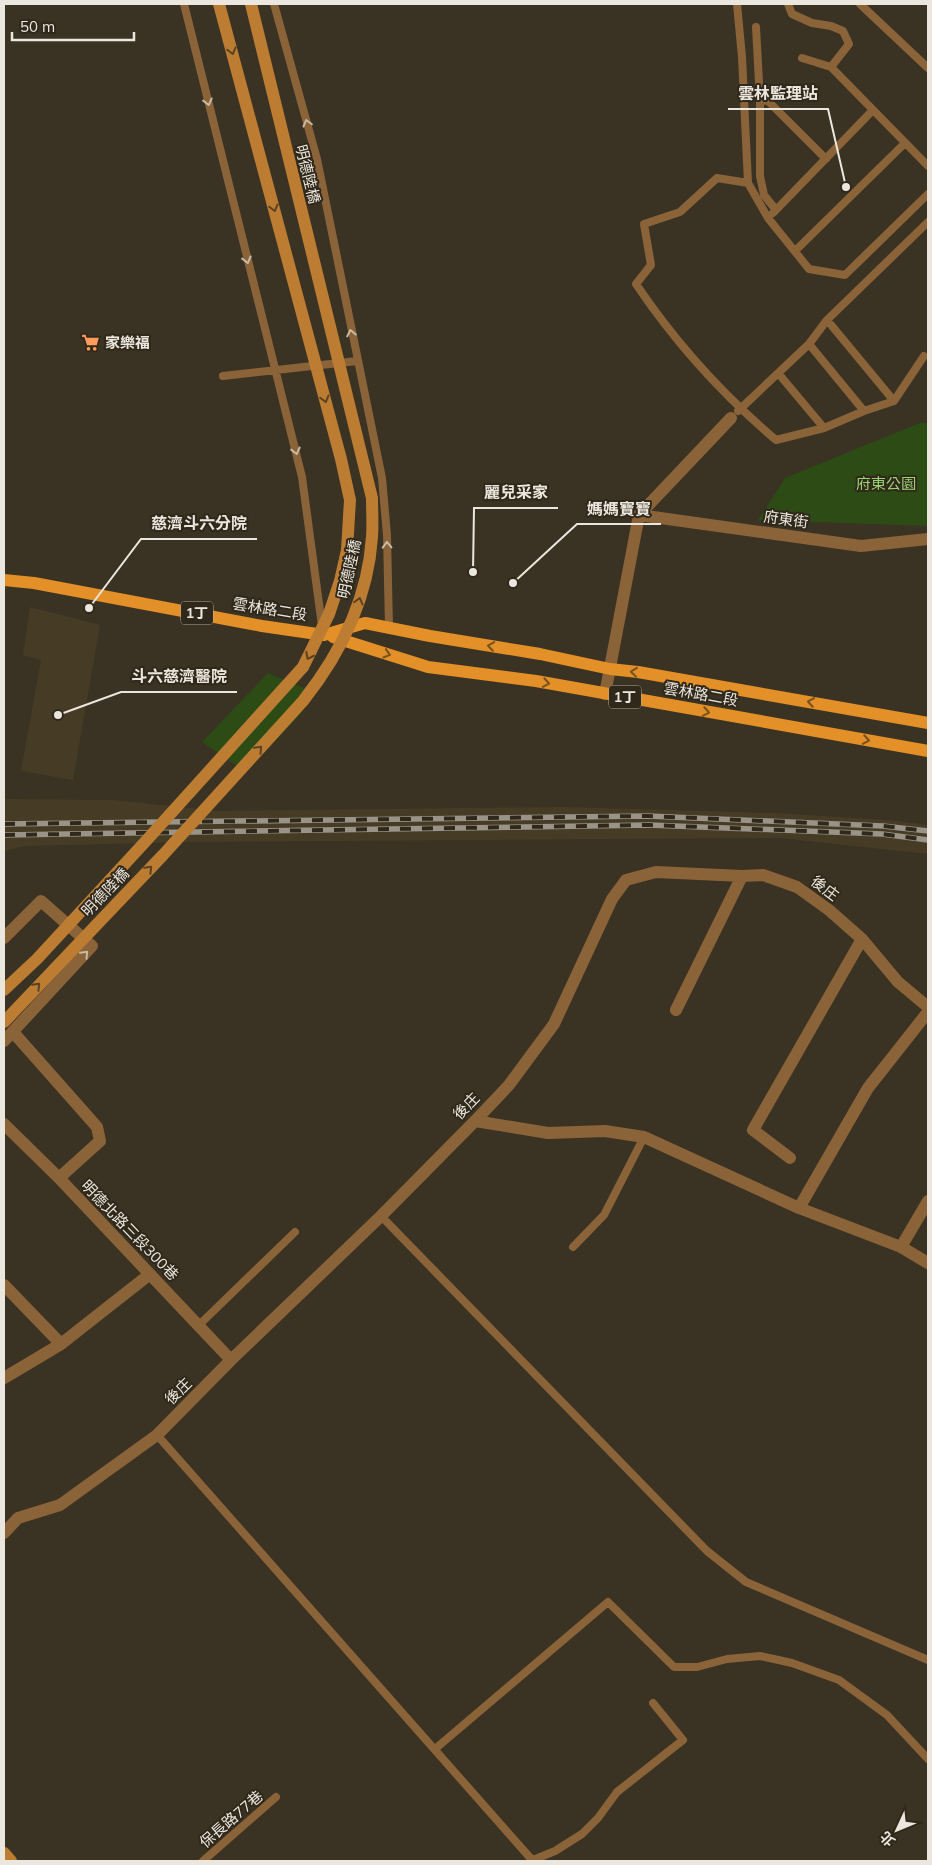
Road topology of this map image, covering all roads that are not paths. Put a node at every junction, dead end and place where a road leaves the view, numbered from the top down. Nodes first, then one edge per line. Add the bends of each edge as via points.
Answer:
1 (184, 4) edge
2 (219, 4) edge
3 (251, 4) edge
4 (274, 4) edge
5 (737, 4) edge
6 (788, 4) edge
7 (860, 4) edge
8 (756, 27) dead end
9 (802, 58) dead end
10 (831, 68) junction
11 (928, 68) edge
12 (760, 101) junction
13 (874, 110) junction
14 (905, 143) junction
15 (826, 159) junction
16 (928, 166) edge
17 (748, 183) junction
18 (928, 194) edge
19 (776, 210) junction
20 (768, 218) junction
21 (928, 222) edge
22 (795, 251) junction
23 (827, 320) junction
24 (809, 344) junction
25 (924, 356) dead end
26 (357, 361) junction
27 (275, 369) junction
28 (778, 373) junction
29 (223, 376) dead end
30 (894, 401) junction
31 (864, 411) junction
32 (736, 414) junction
33 (824, 428) junction
34 (640, 515) junction
35 (928, 539) edge
36 (4, 580) edge
37 (389, 628) junction
38 (324, 634) junction
39 (610, 669) junction
40 (605, 694) junction
41 (928, 723) edge
42 (928, 751) edge
43 (742, 876) junction
44 (4, 938) edge
45 (862, 939) junction
46 (4, 990) edge
47 (928, 1007) edge
48 (676, 1010) dead end
49 (928, 1012) edge
50 (4, 1022) edge
51 (8, 1036) edge
52 (475, 1121) junction
53 (4, 1124) edge
54 (644, 1137) junction
55 (790, 1158) dead end
56 (59, 1178) junction
57 (928, 1201) edge
58 (799, 1208) junction
59 (381, 1216) junction
60 (295, 1232) dead end
61 (573, 1247) dead end
62 (901, 1247) junction
63 (928, 1263) edge
64 (150, 1274) junction
65 (4, 1284) edge
66 (199, 1326) junction
67 (61, 1344) junction
68 (231, 1360) junction
69 (4, 1378) edge
70 (157, 1435) junction
71 (4, 1533) edge
72 (928, 1660) edge
73 (653, 1703) dead end
74 (435, 1749) junction
75 (928, 1759) edge
76 (276, 1797) dead end
77 (4, 1852) edge
78 (11, 1861) edge
79 (203, 1861) edge
80 (533, 1861) edge

1 -> 27 lane
2 -> 46 main road, 明德陸橋, bridge via 341,460 350,500 347,550 329,614 303,667 37,959
50 -> 3 main road, 明德陸橋, bridge via 163,855 308,694 343,642 367,572 372,537 372,498
26 -> 4 lane via 317,159
5 - 17 lane
6 - 10 lane via 792,14 843,31 849,44
7 - 11 lane
8 - 12 lane
9 - 10 lane
10 - 13 lane
12 - 15 lane via 767,100
12 - 19 lane via 760,176 764,195
13 - 14 lane
13 - 15 lane
14 - 16 lane
14 - 22 lane
15 - 19 lane
17 - 20 lane
17 - 32 lane via 717,178 680,212 644,224 651,265 636,284 658,318
18 - 22 lane via 846,275 809,269
19 - 20 lane
20 - 22 lane
21 - 23 lane
23 - 24 lane
23 - 30 lane
24 - 28 lane
24 - 31 lane
25 - 30 lane
26 - 27 lane
37 -> 26 lane via 382,478
27 - 29 lane
27 -> 38 lane via 302,478
28 - 32 lane
28 - 33 lane
30 - 31 lane
31 - 33 lane
32 - 33 lane via 776,440
32 - 34 street
34 - 35 street, 府東街 via 861,546
34 - 39 street
36 - 38 main road, 雲林路二段 / 1丁
37 - 38 main road, 雲林路二段 / 1丁 via 365,624
39 -> 37 main road, 雲林路二段 / 1丁
38 -> 40 main road, 雲林路二段 / 1丁 via 428,667
39 - 40 street
41 -> 39 main road, 雲林路二段 / 1丁
40 -> 42 main road, 雲林路二段 / 1丁
43 - 45 street, 後庄 via 763,875 797,887
43 - 48 street
43 - 52 street, 後庄 via 656,872 626,880 612,899 554,1024 509,1084
51 -> 44 street via 92,946 41,901
45 - 47 street, 後庄 via 898,982
45 - 55 street via 753,1130
49 - 58 street via 868,1088
51 - 56 street via 97,1127 100,1141
52 - 54 street via 548,1133 605,1131
52 - 59 street, 後庄
53 - 56 street, 明德北路三段300巷
54 - 58 street
54 - 61 lane via 604,1215
56 - 64 street, 明德北路三段300巷
57 - 62 street
58 - 62 street
59 - 68 street, 後庄
59 - 72 lane via 707,1551 746,1582
60 - 66 lane
62 - 63 street
64 - 66 street, 明德北路三段300巷
64 - 67 street
65 - 67 street
66 - 68 street, 明德北路三段300巷
67 - 69 street
68 - 70 street, 後庄
70 - 71 street, 後庄 via 60,1505 18,1518
70 - 74 lane
73 - 80 lane via 683,1740 618,1792 582,1834
74 - 75 lane via 608,1602 674,1667 696,1667 727,1658 760,1656 792,1663 838,1680 887,1715
74 - 80 lane
76 - 79 lane, 保長路77巷
77 - 78 main road

